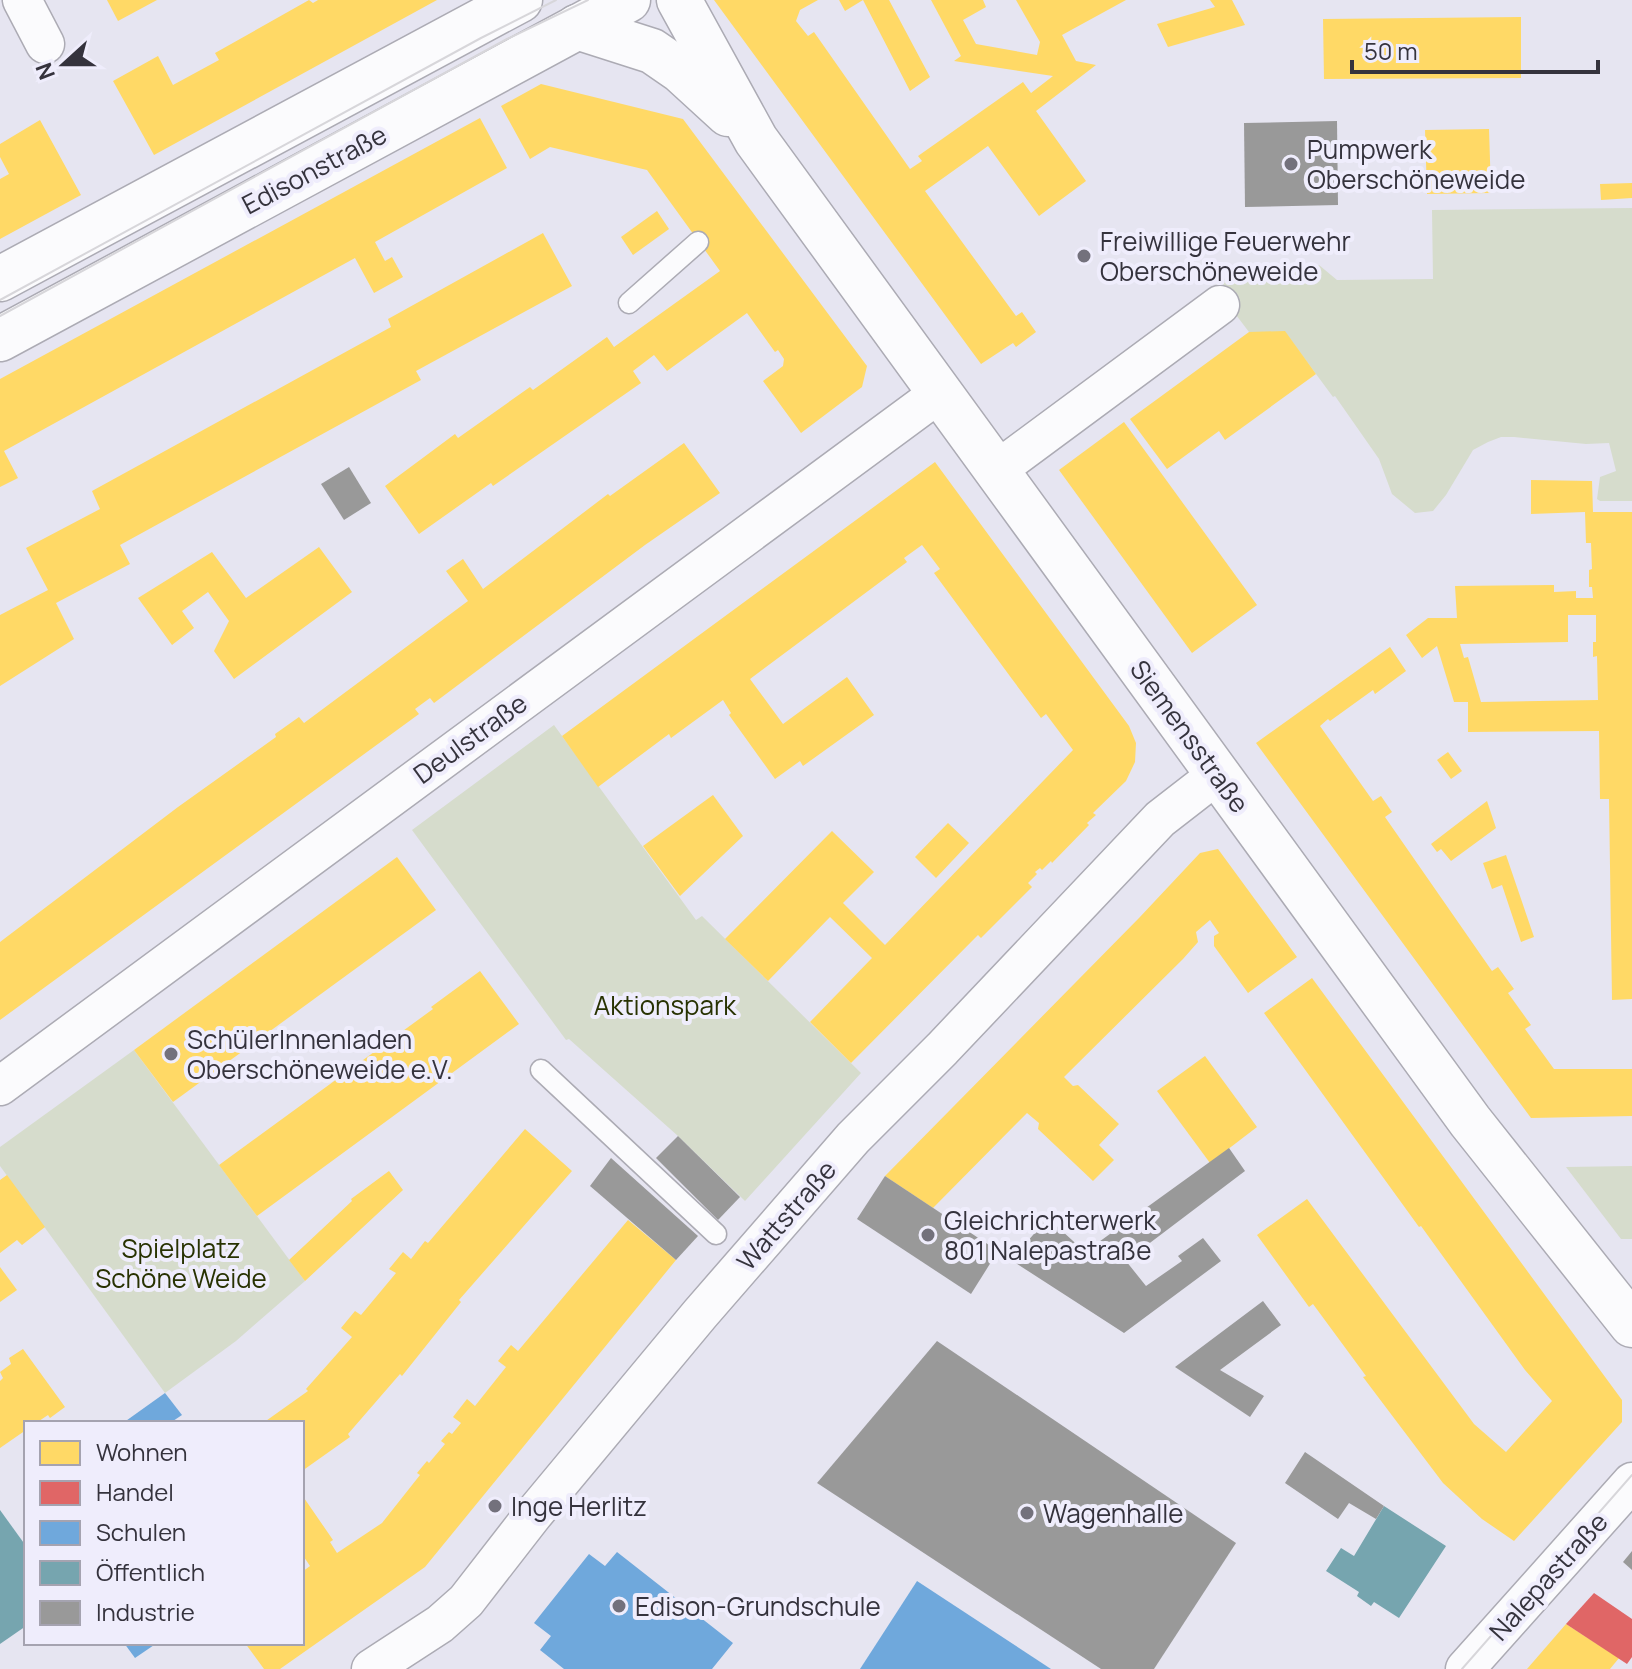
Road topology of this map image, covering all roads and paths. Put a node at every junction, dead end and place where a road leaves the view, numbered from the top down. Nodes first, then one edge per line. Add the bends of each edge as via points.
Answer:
1 (22, 0) edge
2 (520, 0) edge
3 (628, 0) edge
4 (679, 0) edge
5 (570, 13) edge
6 (45, 44) dead end
7 (756, 140) junction
8 (698, 242) dead end
9 (0, 279) edge
10 (629, 303) dead end
11 (1220, 305) dead end
12 (0, 339) edge
13 (941, 392) junction
14 (997, 470) junction
15 (1218, 774) junction
16 (541, 1070) dead end
17 (0, 1086) edge
18 (716, 1234) dead end
19 (1632, 1325) edge
20 (1632, 1482) edge
21 (371, 1669) edge
22 (1465, 1669) edge

1 - 6 street
2 - 9 main road, Edisonstraße
3 - 5 main road, Edisonstraße
4 - 7 main road, Siemensstraße
5 - 7 main road, Siemensstraße via 668,61
5 - 12 main road, Edisonstraße
7 - 13 main road, Siemensstraße
8 - 10 lane
11 - 14 street
13 - 14 main road, Siemensstraße
13 - 17 street, Deulstraße
14 - 15 main road, Siemensstraße
15 - 19 main road, Siemensstraße via 1470,1121
15 - 21 street, Wattstraße via 1160,819 853,1138 727,1282 466,1601
16 - 18 lane
20 - 22 street, Nalepastraße

